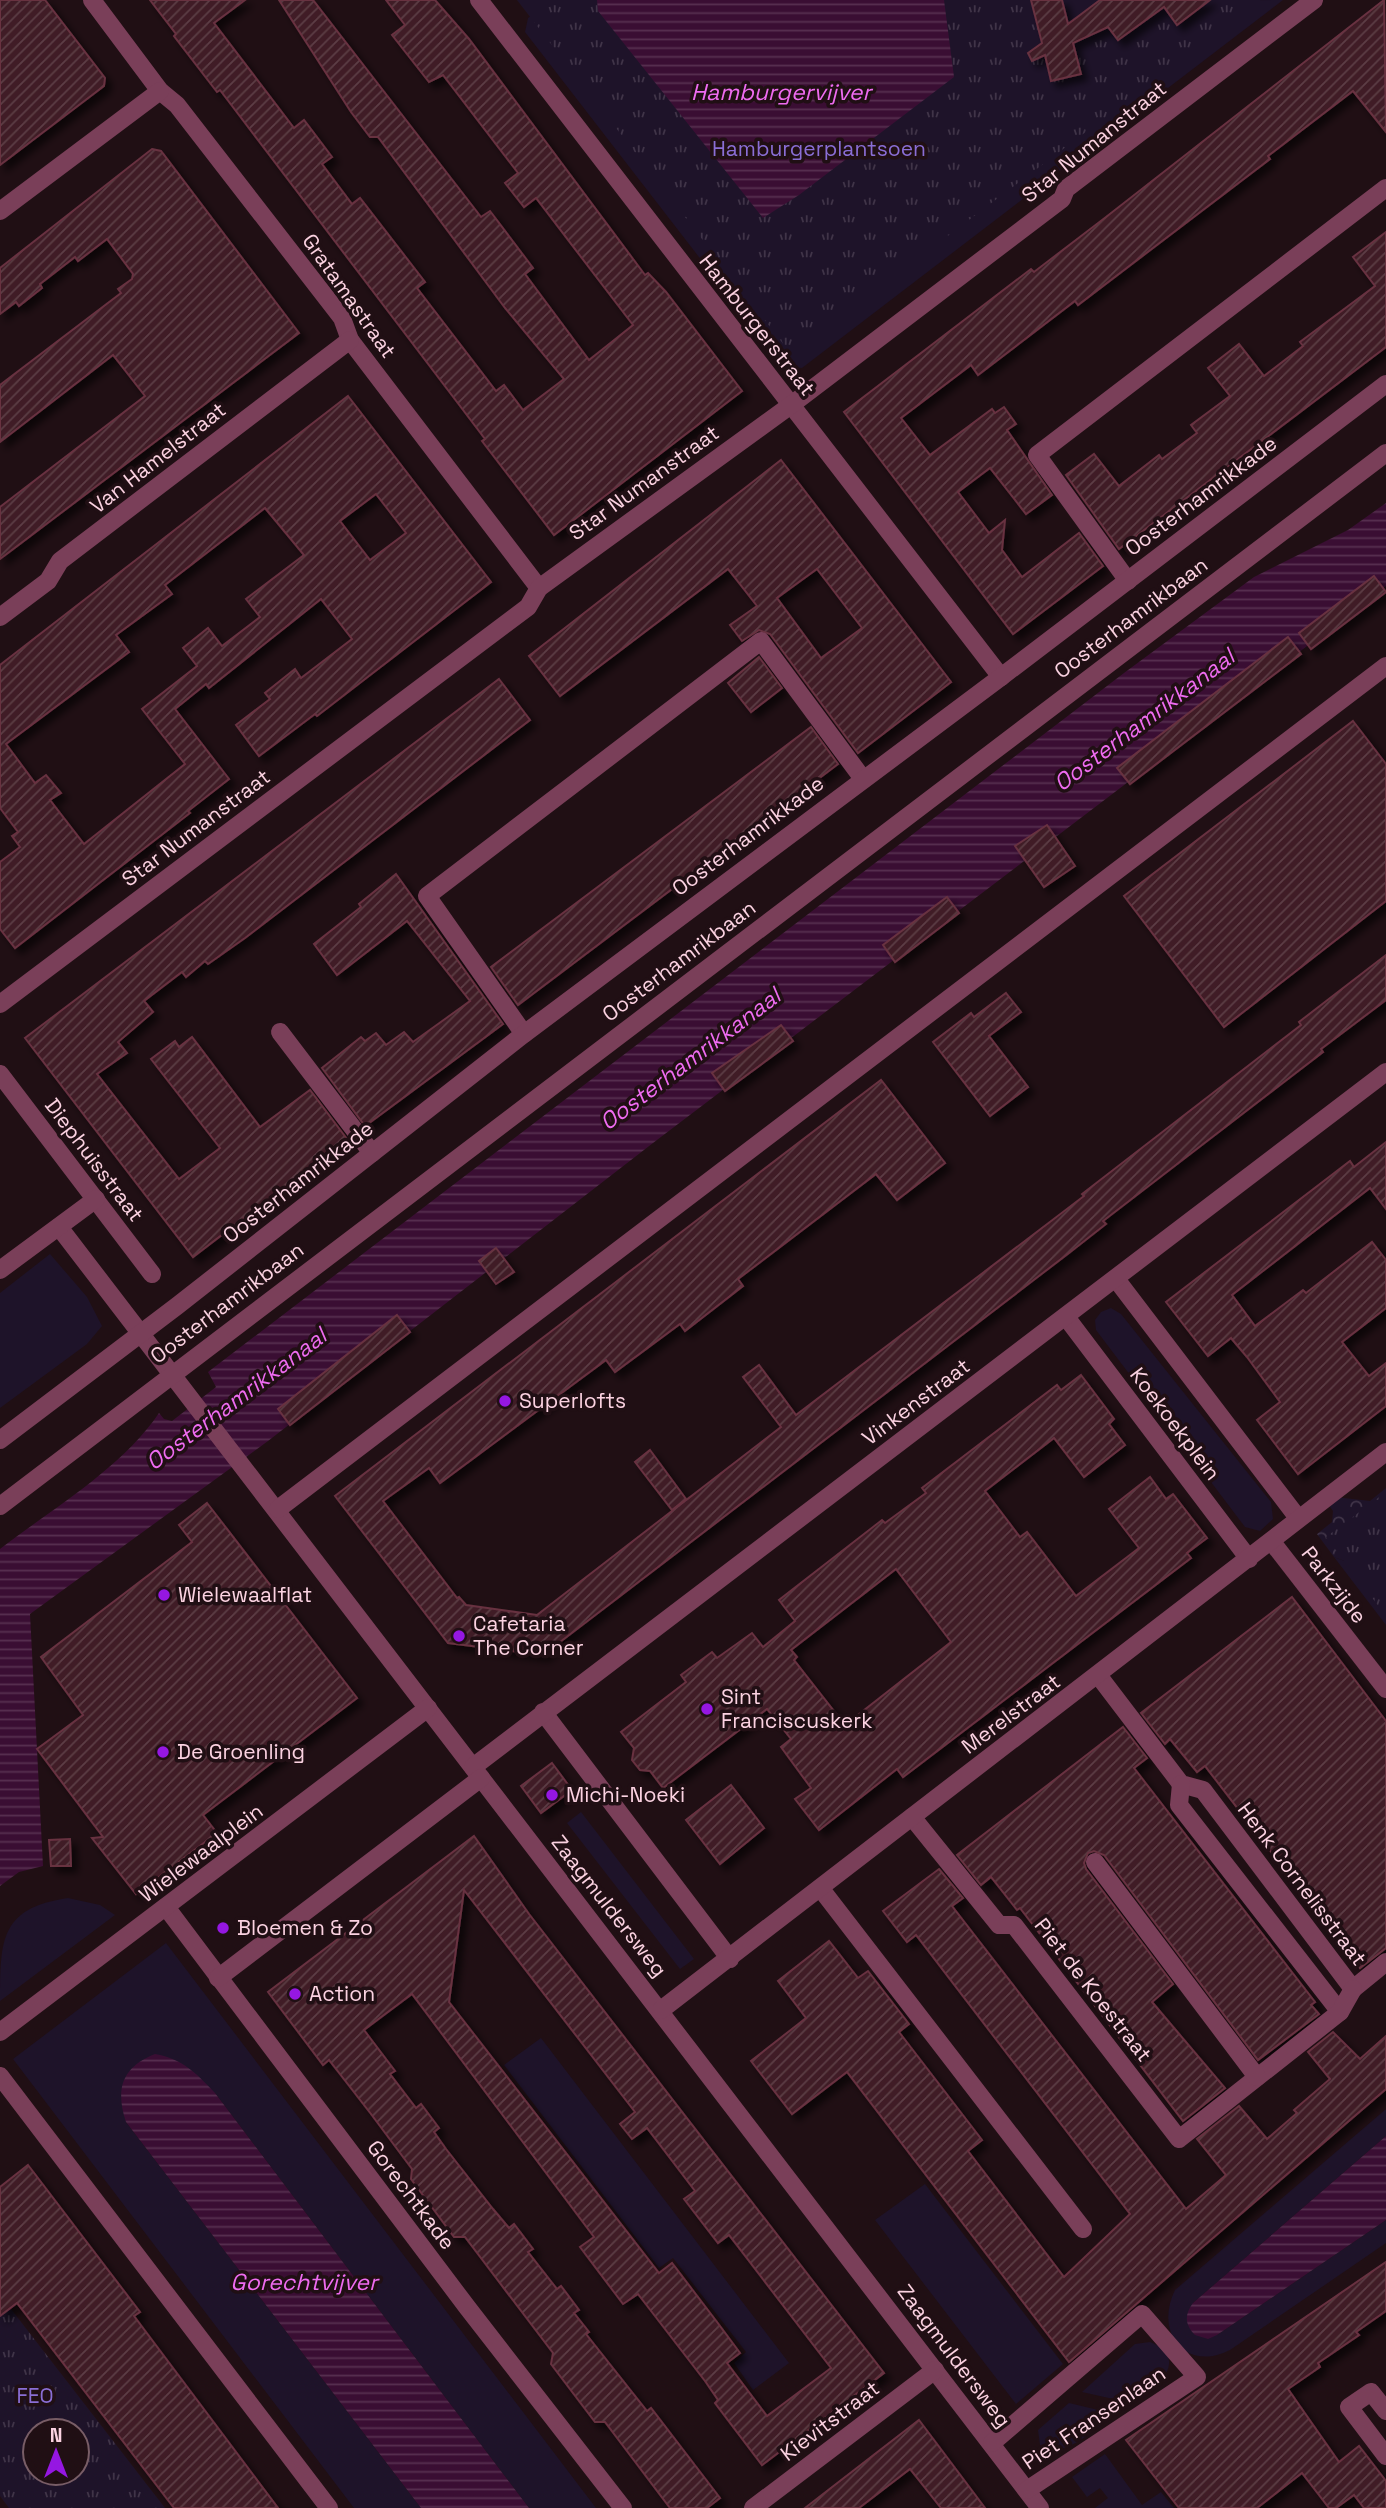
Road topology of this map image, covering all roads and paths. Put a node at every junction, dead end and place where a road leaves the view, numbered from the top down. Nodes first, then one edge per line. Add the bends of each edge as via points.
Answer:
1 (92, 0) edge
2 (479, 0) edge
3 (1314, 0) edge
4 (160, 91) junction
5 (1386, 188) edge
6 (0, 211) edge
7 (350, 340) junction
8 (1386, 384) edge
9 (791, 405) junction
10 (1386, 453) edge
11 (1128, 581) junction
12 (539, 588) junction
13 (0, 617) edge
14 (1386, 666) edge
15 (1001, 677) junction
16 (863, 779) junction
17 (0, 1003) edge
18 (280, 1032) dead end
19 (523, 1034) junction
20 (1386, 1072) edge
21 (0, 1074) edge
22 (372, 1153) junction
23 (96, 1199) junction
24 (59, 1227) junction
25 (0, 1270) edge
26 (152, 1274) dead end
27 (1115, 1279) junction
28 (1066, 1317) junction
29 (141, 1332) junction
30 (173, 1373) junction
31 (0, 1440) edge
32 (1386, 1452) edge
33 (0, 1506) edge
34 (278, 1510) junction
35 (1298, 1518) junction
36 (1272, 1542) junction
37 (1249, 1559) junction
38 (1098, 1675) junction
39 (1386, 1689) edge
40 (428, 1708) junction
41 (543, 1712) junction
42 (477, 1773) junction
43 (1181, 1784) junction
44 (912, 1817) junction
45 (1095, 1861) dead end
46 (821, 1889) junction
47 (166, 1907) junction
48 (730, 1959) junction
49 (1386, 1962) edge
50 (218, 1978) junction
51 (1353, 1989) junction
52 (661, 2010) junction
53 (1340, 2012) junction
54 (0, 2032) edge
55 (0, 2076) edge
56 (1257, 2077) junction
57 (1083, 2229) dead end
58 (935, 2370) junction
59 (1379, 2387) edge
60 (1386, 2411) edge
61 (992, 2443) junction
62 (1386, 2456) edge
63 (1027, 2490) junction
64 (330, 2508) edge
65 (623, 2508) edge
66 (753, 2508) edge
67 (1040, 2508) edge

1 - 4 street, Gratamastraat
2 - 9 street, Hamburgerstraat
3 - 9 street, Star Numanstraat
4 - 6 street
4 - 7 street, Gratamastraat via 177,105 342,318
5 - 11 street via 1037,455
7 - 12 street, Gratamastraat
7 - 13 street, Van Hamelstraat via 60,561 48,581
8 - 11 street, Oosterhamrikkade
9 - 12 street, Star Numanstraat
9 - 15 street, Hamburgerstraat
10 - 30 street, Oosterhamrikbaan
11 - 15 street, Oosterhamrikkade
12 - 17 street, Star Numanstraat via 528,607
14 - 34 street
15 - 16 street, Oosterhamrikkade
16 - 19 street, Oosterhamrikkade
16 - 19 street via 761,641 427,896
18 - 22 street
19 - 22 street, Oosterhamrikkade
20 - 27 street, Vinkenstraat
21 - 23 street, Diephuisstraat
22 - 29 street, Oosterhamrikkade
23 - 24 street
23 - 26 street, Diephuisstraat
24 - 25 street
24 - 29 street
27 - 28 street, Vinkenstraat
27 - 35 street, Koekoekplein
28 - 37 street, Koekoekplein
28 - 41 street, Vinkenstraat
29 - 30 street, Zaagmuldersweg
29 - 31 street, Oosterhamrikkade
30 - 33 street, Oosterhamrikbaan
30 - 34 street, Zaagmuldersweg
32 - 35 street, Merelstraat
34 - 40 street, Zaagmuldersweg
35 - 36 street, Merelstraat
36 - 37 street, Merelstraat
36 - 39 street, Parkzijde
37 - 38 street, Merelstraat
38 - 43 street, Henk Cornelisstraat
38 - 44 street, Merelstraat
40 - 42 street, Zaagmuldersweg
40 - 47 street, Wielewaalplein
41 - 42 street, Vinkenstraat
41 - 48 street
42 - 50 street
42 - 52 street, Zaagmuldersweg
43 - 51 street, Henk Cornelisstraat via 1203,1790
43 - 53 street, Henk Cornelisstraat via 1179,1805
44 - 46 street, Merelstraat
44 - 56 street, Piet de Koestraat via 999,1925 1014,1925 1179,2139
45 - 56 street
46 - 48 street, Merelstraat
46 - 57 street
47 - 50 street, Gorechtkade
47 - 54 street, Wielewaalplein
48 - 52 street, Merelstraat
49 - 51 street, Henk Cornelisstraat
50 - 65 street, Gorechtkade
51 - 53 street
52 - 58 street, Zaagmuldersweg
53 - 56 street
55 - 64 street
58 - 61 street, Zaagmuldersweg
58 - 66 street, Kievitstraat
59 - 60 street
59 - 62 street via 1349,2407
61 - 63 street, Zaagmuldersweg
61 - 63 street, Piet Fransenlaan via 1142,2314 1197,2377
63 - 67 street, Zaagmuldersweg

